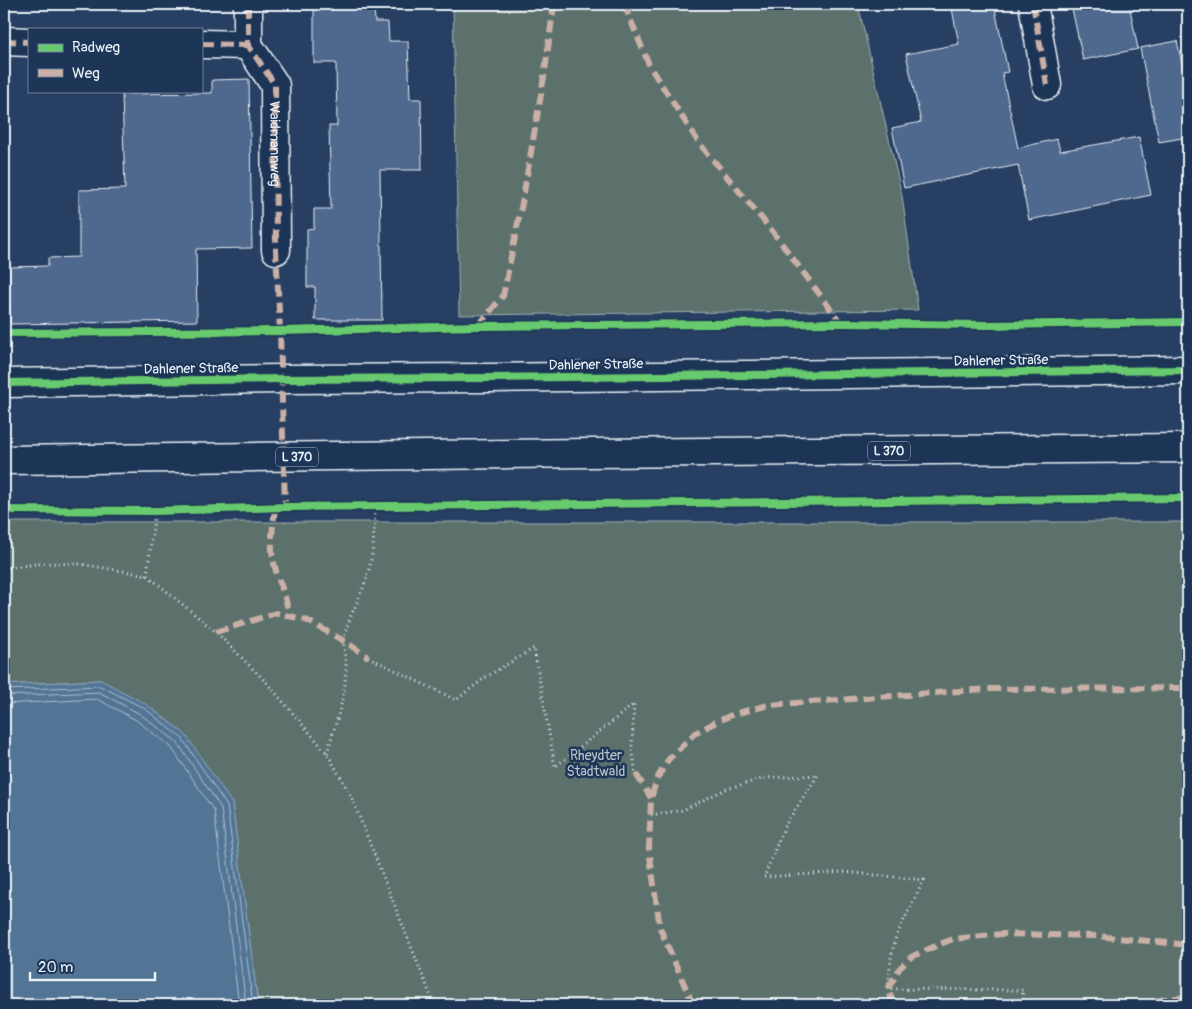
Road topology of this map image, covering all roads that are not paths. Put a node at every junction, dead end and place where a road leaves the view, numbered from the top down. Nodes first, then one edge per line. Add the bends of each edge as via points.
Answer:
1 (248, 4) edge
2 (1033, 4) edge
3 (4, 41) edge
4 (28, 42) edge
5 (202, 44) edge
6 (248, 45) junction
7 (1047, 84) dead end
8 (276, 250) dead end
9 (1188, 370) edge
10 (4, 383) edge
11 (1188, 448) edge
12 (4, 460) edge

1 - 6 main road
2 - 7 main road
3 - 4 main road
5 - 6 main road
6 - 8 main road, Waidmannweg via 275,85
9 - 10 main road, Dahlener Straße
11 - 12 main road, L 370

